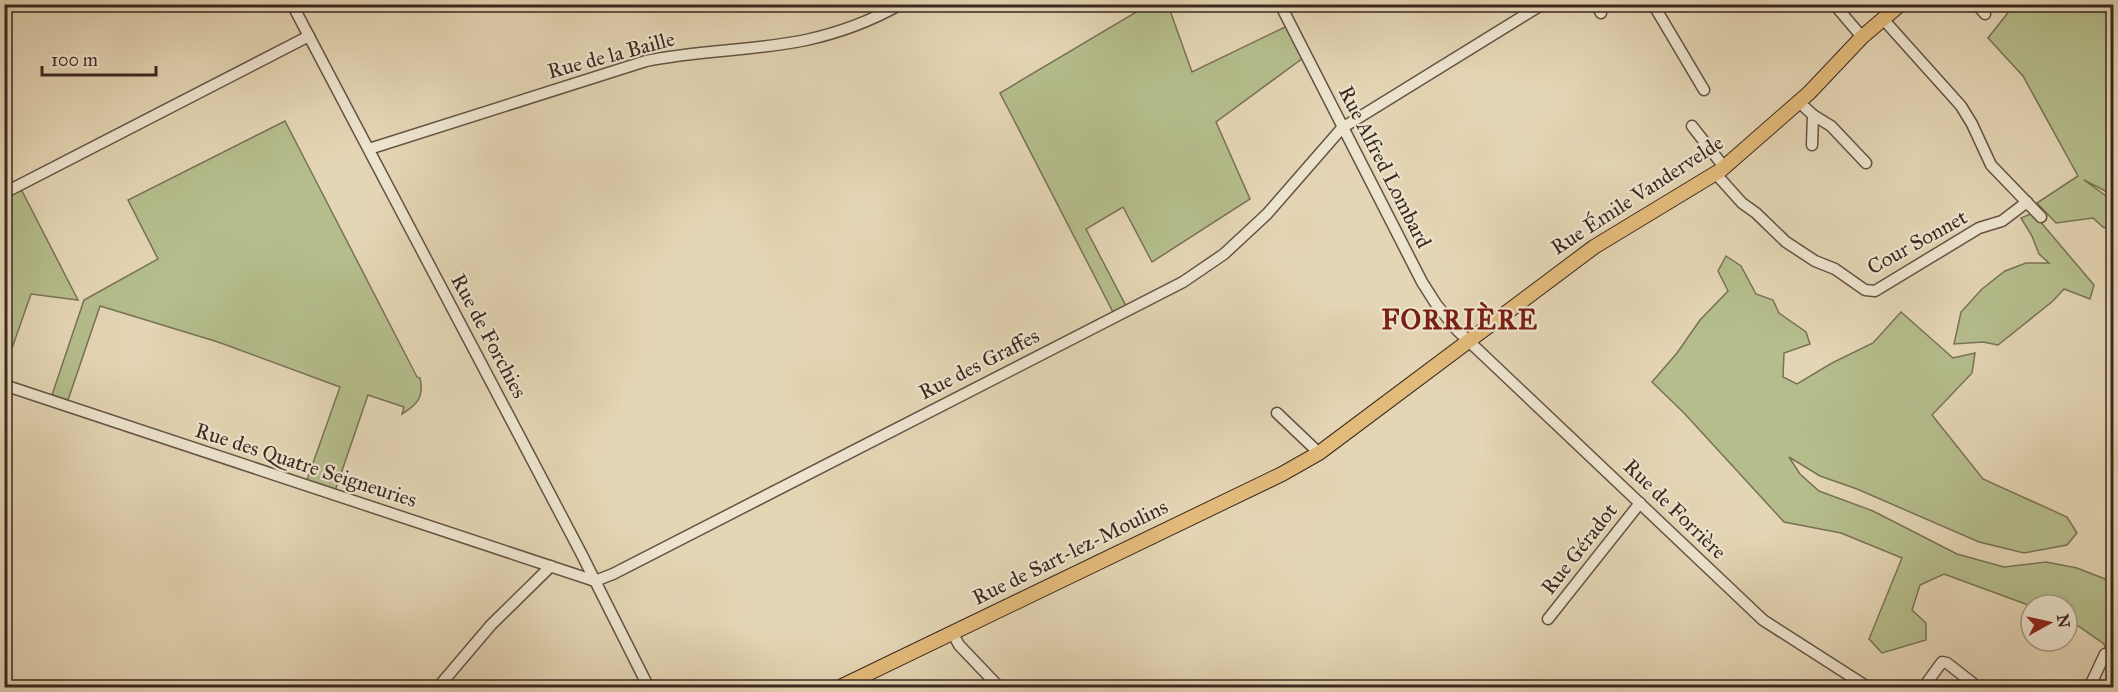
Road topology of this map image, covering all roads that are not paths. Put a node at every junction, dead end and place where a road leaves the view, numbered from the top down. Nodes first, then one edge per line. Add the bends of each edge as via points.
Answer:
1 (292, 4) edge
2 (901, 4) edge
3 (1280, 4) edge
4 (1543, 4) edge
5 (1653, 4) edge
6 (1834, 4) edge
7 (1901, 4) edge
8 (1976, 4) edge
9 (1985, 14) dead end
10 (1883, 19) junction
11 (309, 36) junction
12 (1862, 37) junction
13 (1704, 90) dead end
14 (1798, 102) junction
15 (1813, 115) junction
16 (1692, 126) dead end
17 (1342, 128) junction
18 (1812, 145) dead end
19 (369, 148) junction
20 (1866, 163) dead end
21 (1720, 170) junction
22 (4, 192) edge
23 (2027, 202) junction
24 (2041, 217) dead end
25 (1468, 340) junction
26 (4, 385) edge
27 (1277, 414) dead end
28 (1319, 453) junction
29 (1640, 503) junction
30 (551, 566) junction
31 (595, 581) junction
32 (1548, 619) dead end
33 (952, 632) junction
34 (2105, 654) dead end
35 (440, 685) dead end
36 (650, 687) edge
37 (837, 687) edge
38 (1000, 687) edge
39 (1869, 687) edge
40 (1923, 687) edge
41 (1979, 687) edge
42 (2089, 687) edge

1 - 11 street, Rue de Forchies
2 - 19 street, Rue de la Baille via 843,30 807,40 646,61
3 - 17 street, Rue Alfred Lombard
4 - 17 street, Rue des Graffes
5 - 13 street
6 - 12 street
7 - 10 main road, Rue Émile Vandervelde
8 - 9 street
10 - 12 main road, Rue Émile Vandervelde
10 - 23 street via 1957,101 1991,165
11 - 19 street, Rue de Forchies
11 - 22 street
12 - 14 main road, Rue Émile Vandervelde
14 - 15 street
14 - 21 main road, Rue Émile Vandervelde
15 - 18 street
15 - 20 street via 1831,126
16 - 21 street
17 - 25 street, Rue Alfred Lombard via 1422,282
17 - 31 street, Rue des Graffes via 1267,214 1224,254 1183,282
19 - 31 street, Rue de Forchies
21 - 23 street, Cour Sonnet via 1742,203 1786,242 1865,290 1875,291 1979,228 2002,221
21 - 25 main road, Rue Émile Vandervelde via 1597,244
23 - 24 street
25 - 28 main road, Rue de Sart-lez-Moulins
25 - 29 street, Rue de Forrière
26 - 30 street, Rue des Quatre Seigneuries
27 - 28 street
28 - 33 main road, Rue de Sart-lez-Moulins
29 - 32 street, Rue Géradot
29 - 39 street, Rue de Forrière via 1763,620
30 - 31 street, Rue des Quatre Seigneuries
30 - 35 street via 491,625
31 - 36 street, Rue de Forchies
33 - 37 main road, Rue de Sart-lez-Moulins
33 - 38 street via 959,645
34 - 42 street
40 - 41 street via 1942,662

